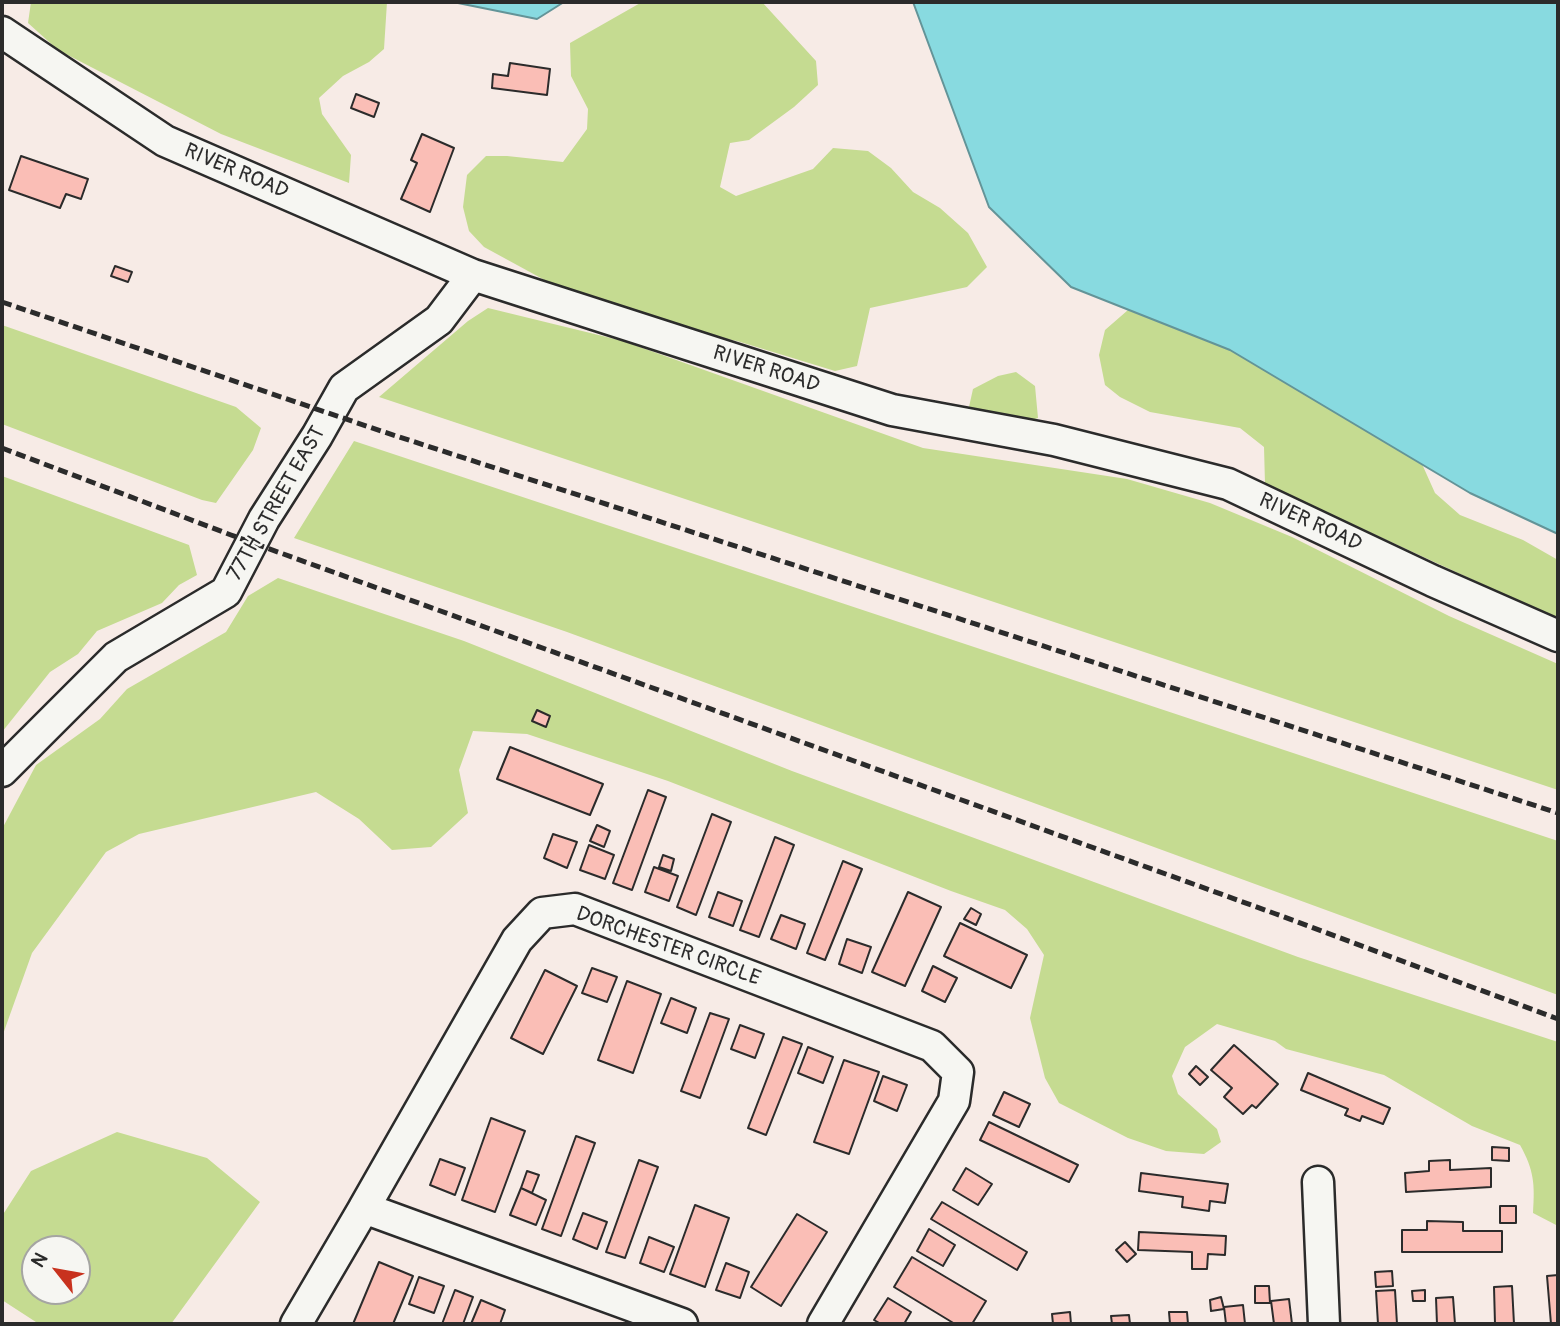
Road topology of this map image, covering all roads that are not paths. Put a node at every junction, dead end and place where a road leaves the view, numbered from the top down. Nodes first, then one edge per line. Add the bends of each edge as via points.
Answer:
1 (2, 33) edge
2 (473, 275) junction
3 (1558, 636) edge
4 (2, 771) edge
5 (1318, 1182) dead end
6 (364, 1208) junction
7 (296, 1324) edge
8 (682, 1324) edge
9 (823, 1324) edge
10 (1324, 1324) edge

1 - 2 street, RIVER ROAD via 165,141
2 - 3 street, RIVER ROAD via 891,410 1054,440 1228,484
2 - 4 street, 77TH STREET EAST via 439,320 344,388 264,519 226,592 116,657
5 - 10 street
6 - 7 street
6 - 8 street
6 - 9 street, DORCHESTER CIRCLE via 517,940 542,913 575,909 932,1046 958,1072 954,1101

